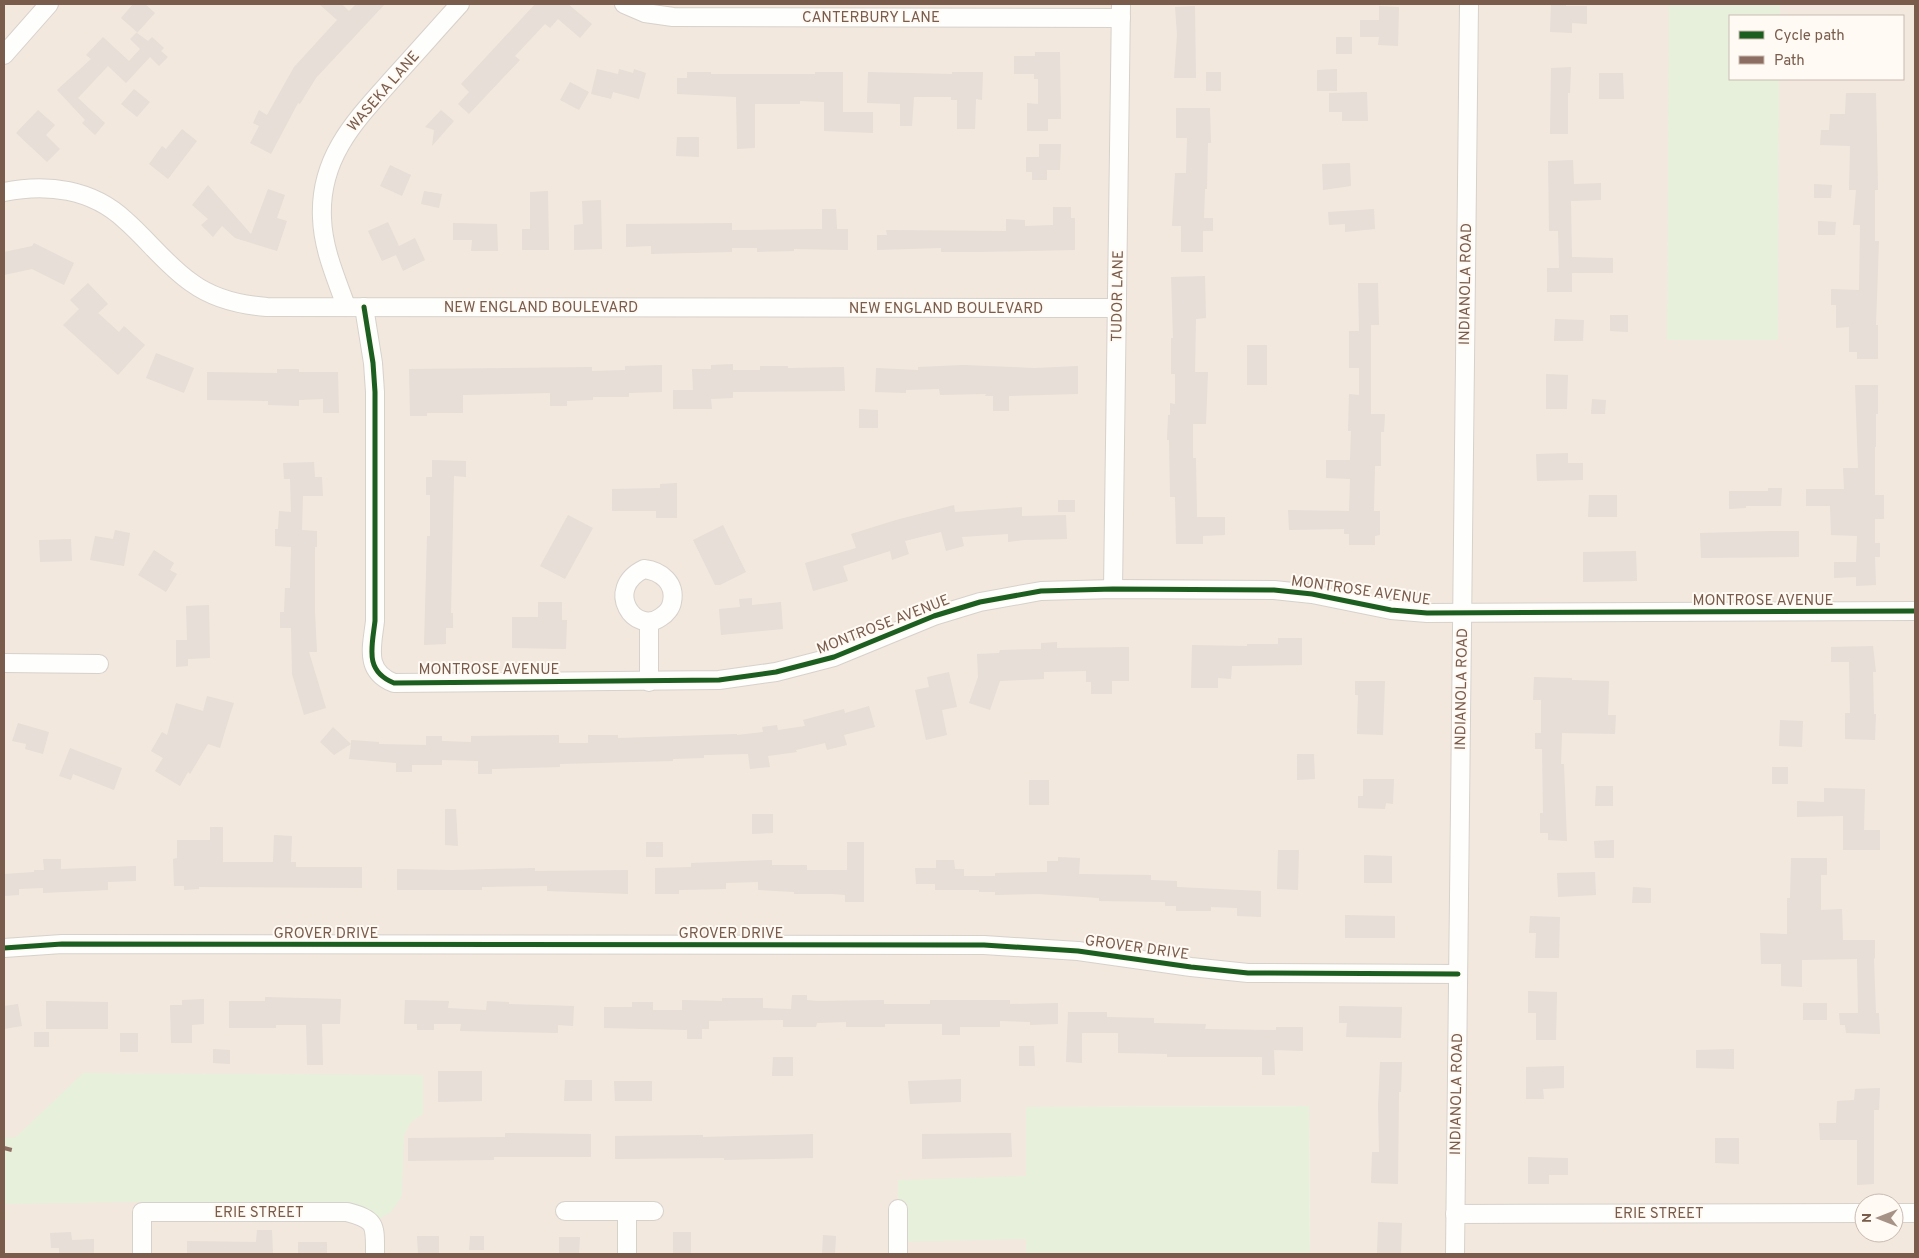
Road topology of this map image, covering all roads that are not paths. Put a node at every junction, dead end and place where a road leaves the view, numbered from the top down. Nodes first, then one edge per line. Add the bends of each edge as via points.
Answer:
1 (50, 4) edge
2 (460, 4) edge
3 (624, 4) edge
4 (1469, 4) edge
5 (1121, 11) edge
6 (4, 55) edge
7 (4, 192) edge
8 (346, 306) junction
9 (364, 307) junction
10 (1117, 308) junction
11 (1114, 589) junction
12 (1915, 611) edge
13 (1461, 613) junction
14 (649, 622) dead end
15 (4, 664) edge
16 (99, 664) dead end
17 (649, 682) junction
18 (4, 948) edge
19 (1458, 974) junction
20 (898, 1209) dead end
21 (565, 1211) dead end
22 (654, 1211) dead end
23 (627, 1212) junction
24 (1854, 1213) edge
25 (1455, 1214) junction
26 (142, 1254) edge
27 (375, 1254) edge
28 (627, 1254) edge
29 (898, 1254) edge
30 (1455, 1254) edge

1 - 6 street
2 - 8 street, WASEKA LANE via 362,112 334,156 324,188 322,219 328,253
3 - 5 street, CANTERBURY LANE via 645,13 673,17
4 - 13 street, INDIANOLA ROAD
5 - 10 street, TUDOR LANE
7 - 8 street, NEW ENGLAND BOULEVARD via 38,187 60,188 99,201 126,220 193,284 231,302 267,307
8 - 9 street, NEW ENGLAND BOULEVARD
9 - 10 street, NEW ENGLAND BOULEVARD
9 - 17 street, MONTROSE AVENUE via 374,363 372,655 378,673 394,683
10 - 11 street, TUDOR LANE
11 - 13 street, MONTROSE AVENUE via 1274,590 1392,610
11 - 17 street, MONTROSE AVENUE via 1041,591 980,602 934,616 834,657 776,672 719,680
12 - 13 street, MONTROSE AVENUE
13 - 19 street, INDIANOLA ROAD
14 - 17 street
15 - 16 street
18 - 19 street, GROVER DRIVE via 62,944 984,945 1078,951 1248,973
19 - 25 street, INDIANOLA ROAD
20 - 29 street
21 - 23 street
22 - 23 street
23 - 28 street
24 - 25 street, ERIE STREET
25 - 30 street, INDIANOLA ROAD
26 - 27 street, ERIE STREET via 142,1212 347,1212 363,1216 372,1223

